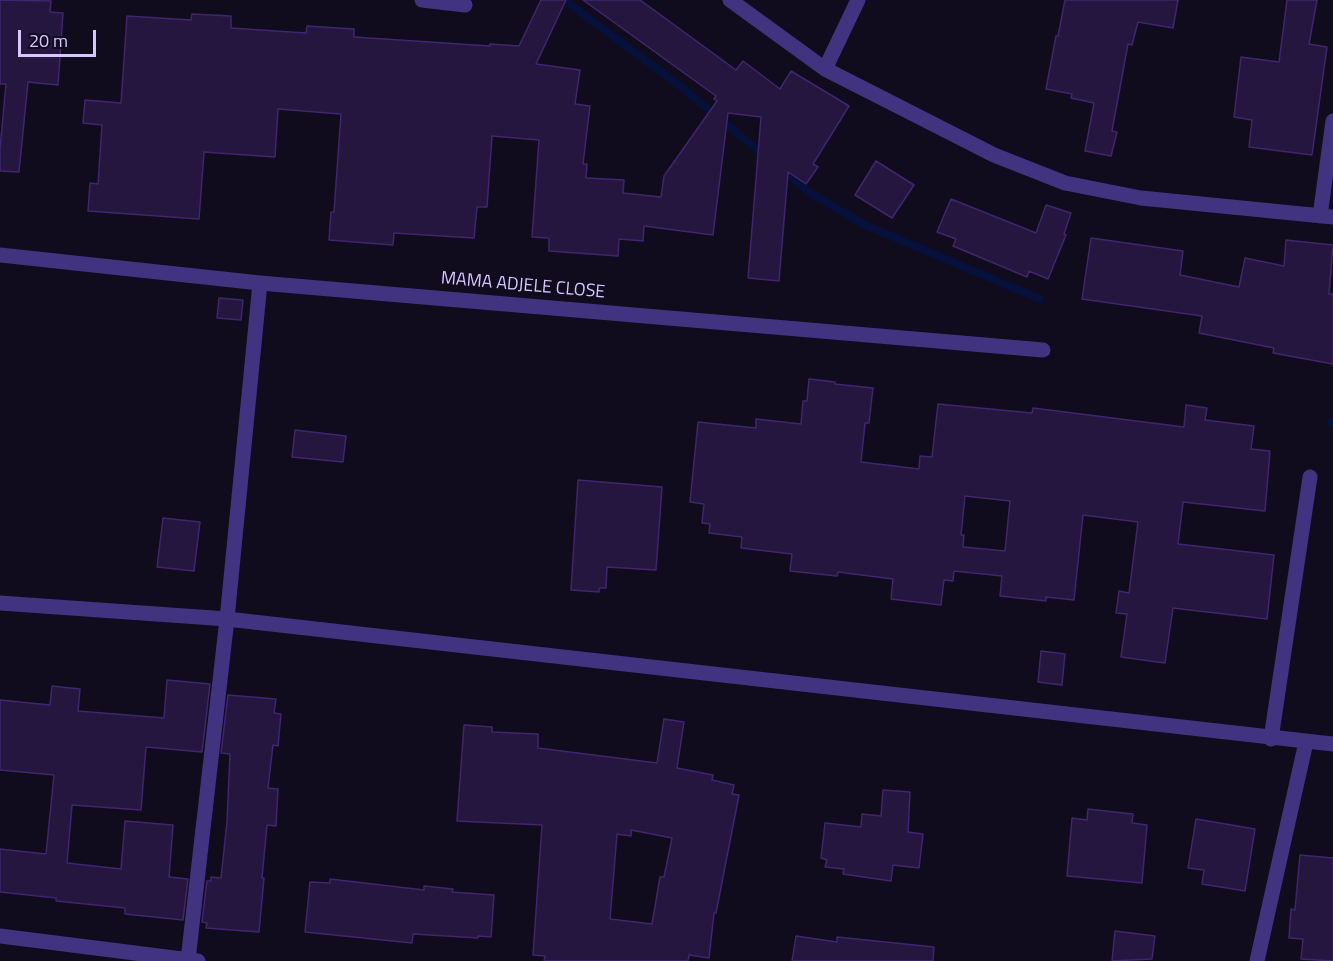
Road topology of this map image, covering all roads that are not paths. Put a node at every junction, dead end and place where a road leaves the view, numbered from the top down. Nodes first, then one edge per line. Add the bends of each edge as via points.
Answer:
1 (422, 0) edge
2 (730, 0) edge
3 (858, 0) edge
4 (465, 5) dead end
5 (825, 69) junction
6 (1333, 121) edge
7 (1327, 217) edge
8 (0, 255) edge
9 (260, 283) junction
10 (1043, 350) dead end
11 (1310, 477) dead end
12 (0, 603) edge
13 (227, 619) junction
14 (1271, 739) junction
15 (1306, 742) junction
16 (1333, 744) edge
17 (0, 936) edge
18 (193, 960) edge
19 (1257, 961) edge

1 - 4 street
2 - 5 street
3 - 5 street
5 - 7 street via 994,155 1065,183 1141,198
6 - 7 street
8 - 9 street, MAMA ADJELE CLOSE
9 - 10 street, MAMA ADJELE CLOSE
9 - 13 street
11 - 14 street
12 - 13 street
13 - 14 street
13 - 18 street
14 - 15 street
15 - 16 street
15 - 19 street
17 - 18 street

